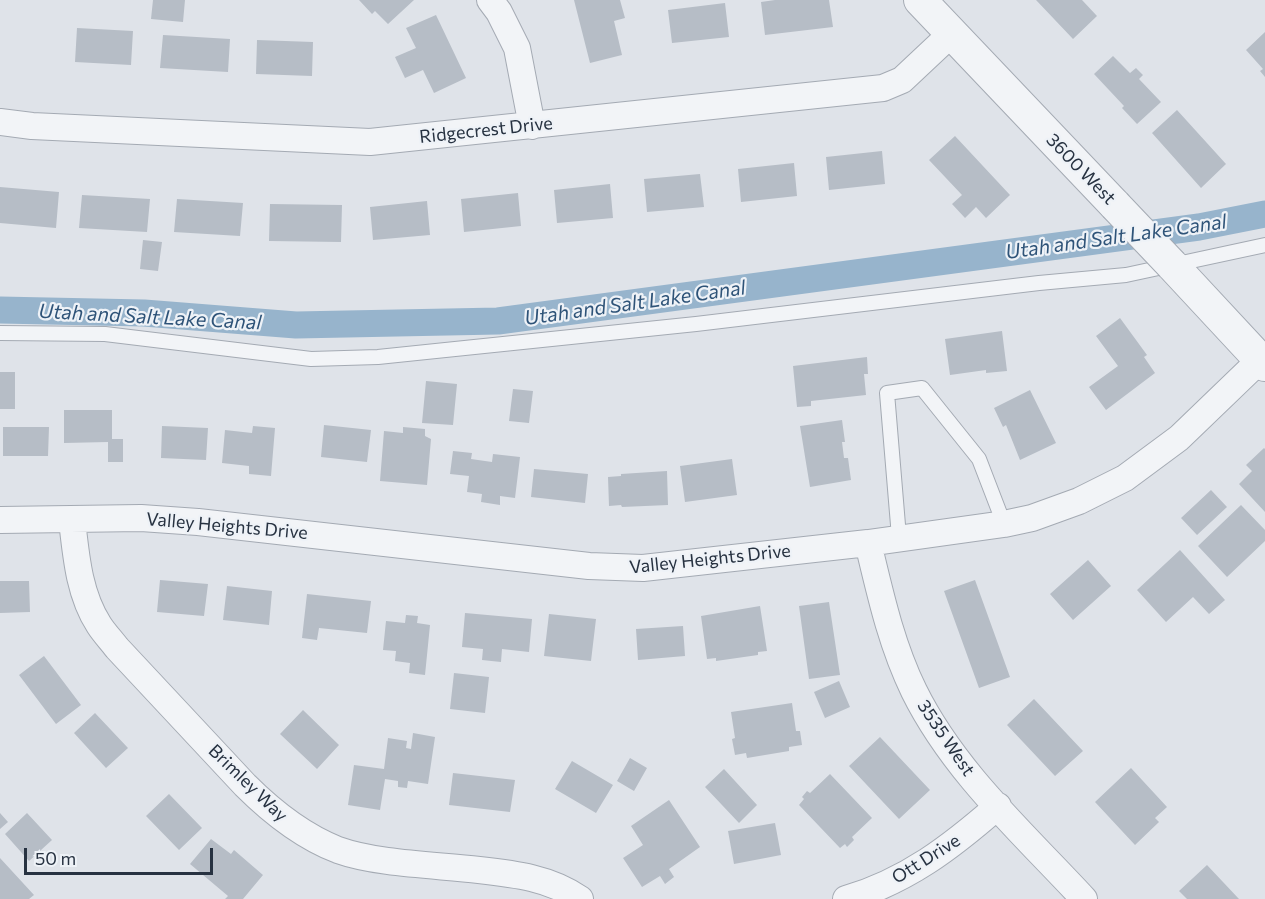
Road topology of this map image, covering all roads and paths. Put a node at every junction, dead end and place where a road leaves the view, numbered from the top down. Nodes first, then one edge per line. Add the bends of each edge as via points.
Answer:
1 (490, 0) edge
2 (920, 0) edge
3 (951, 34) junction
4 (0, 122) edge
5 (532, 126) junction
6 (1265, 244) edge
7 (0, 333) edge
8 (1263, 363) edge
9 (0, 520) edge
10 (72, 520) junction
11 (1004, 524) junction
12 (899, 537) junction
13 (868, 543) junction
14 (998, 806) junction
15 (580, 899) edge
16 (846, 899) edge
17 (1084, 899) edge

1 - 5 street via 517,48
2 - 3 street, 3600 West
3 - 5 street, Ridgecrest Drive via 902,80 884,88
3 - 8 street, 3600 West, bridge
4 - 5 street, Ridgecrest Drive via 370,142
6 - 7 lane via 1126,275 378,357 311,359 105,334
8 - 11 street, Valley Heights Drive via 1179,438 1125,478 1079,501
9 - 10 street, Valley Heights Drive
10 - 13 street, Valley Heights Drive via 141,518 198,522 625,568
10 - 15 street, Brimley Way via 77,564 99,625 265,805 288,823 339,850 538,879
11 - 12 street, Valley Heights Drive
11 - 12 lane via 979,459 922,388 887,393
12 - 13 street, Valley Heights Drive
13 - 14 street, 3535 West via 886,616 914,691 943,742
14 - 16 street, Ott Drive via 970,831 904,877
14 - 17 street, 3535 West

